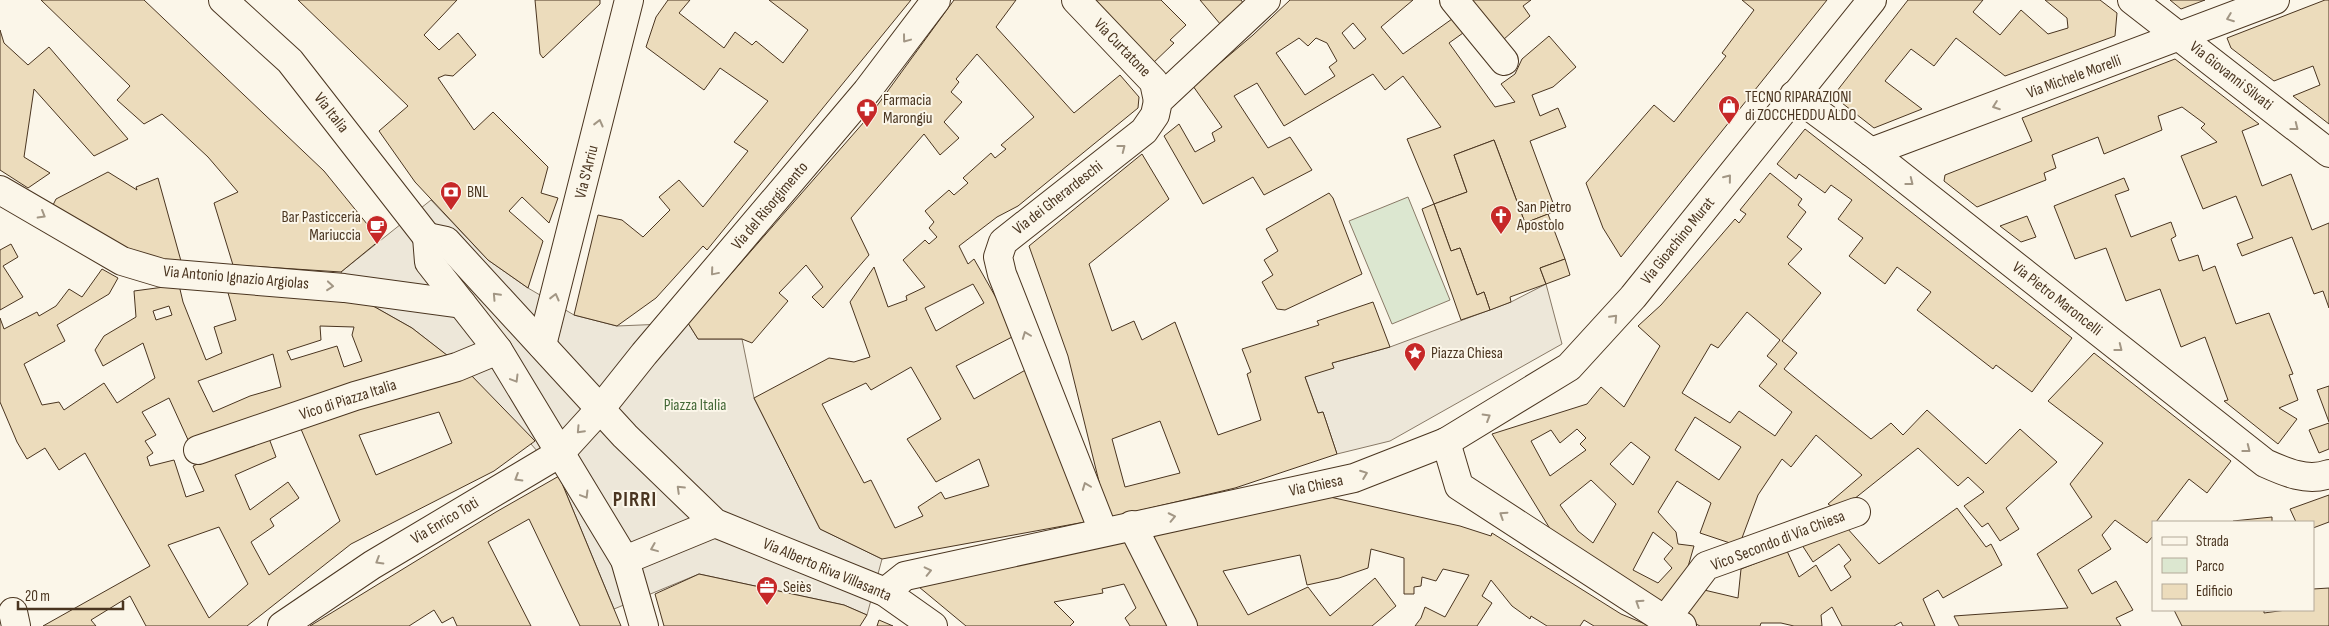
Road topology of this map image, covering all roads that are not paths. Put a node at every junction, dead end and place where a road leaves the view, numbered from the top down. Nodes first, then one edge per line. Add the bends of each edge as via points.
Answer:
1 (223, 0) edge
2 (629, 0) edge
3 (936, 0) edge
4 (1076, 0) edge
5 (1266, 0) edge
6 (1454, 0) edge
7 (1872, 0) edge
8 (2132, 0) edge
9 (2276, 0) edge
10 (2180, 37) junction
11 (1504, 61) dead end
12 (1794, 96) junction
13 (1158, 101) junction
14 (1871, 152) junction
15 (2329, 153) edge
16 (0, 190) edge
17 (427, 237) junction
18 (462, 304) junction
19 (542, 345) junction
20 (498, 350) junction
21 (601, 408) junction
22 (1446, 442) junction
23 (198, 450) dead end
24 (560, 453) junction
25 (2329, 474) edge
26 (1856, 512) dead end
27 (715, 523) junction
28 (1132, 525) junction
29 (1103, 531) junction
30 (624, 560) junction
31 (885, 592) junction
32 (1673, 623) edge
33 (282, 626) edge
34 (644, 626) edge
35 (933, 626) edge
36 (1183, 626) edge

1 - 17 street, Via Italia via 290,61
19 -> 2 street, Via S'Arriu
3 -> 21 street, Via del Risorgimento via 867,91
4 - 13 street, Via Curtatone via 1154,82
5 - 13 street, Via dei Gherardeschi
6 - 11 street
7 - 12 street, Via Gioachino Murat
8 - 10 street, Via Giovanni Silvati
9 -> 10 street, Via Michele Morelli
10 -> 14 street, Via Michele Morelli
10 -> 15 street, Via Giovanni Silvati
12 - 14 street, Via Pietro Maroncelli
22 -> 12 street, Via Gioachino Murat via 1569,367 1634,297
29 -> 13 street, Via dei Gherardeschi via 998,257 1003,242 1144,131 1155,115
14 -> 25 street, Via Pietro Maroncelli via 2265,462 2290,474 2320,477
16 -> 18 street, Via Antonio Ignazio Argiolas via 122,261 162,272 351,288
17 - 18 street via 428,262
19 -> 17 street via 446,241
18 - 20 street
19 - 21 street
20 - 23 street, Vico di Piazza Italia via 456,367 355,396
20 -> 24 street
21 -> 24 street, Via Enrico Toti
27 -> 21 street via 625,436
28 -> 22 street, Via Chiesa via 1354,478
32 -> 22 street via 1459,486
24 -> 30 street
24 -> 33 street, Via Enrico Toti via 372,566
26 - 32 street, Vico Secondo di Via Chiesa via 1706,566
27 -> 30 street
27 - 31 street, Via Alberto Riva Villasanta
28 - 29 street, Via Chiesa
28 - 36 street
31 -> 29 street, Via Chiesa via 905,576
30 - 34 street
31 - 35 street, Via Alberto Riva Villasanta

